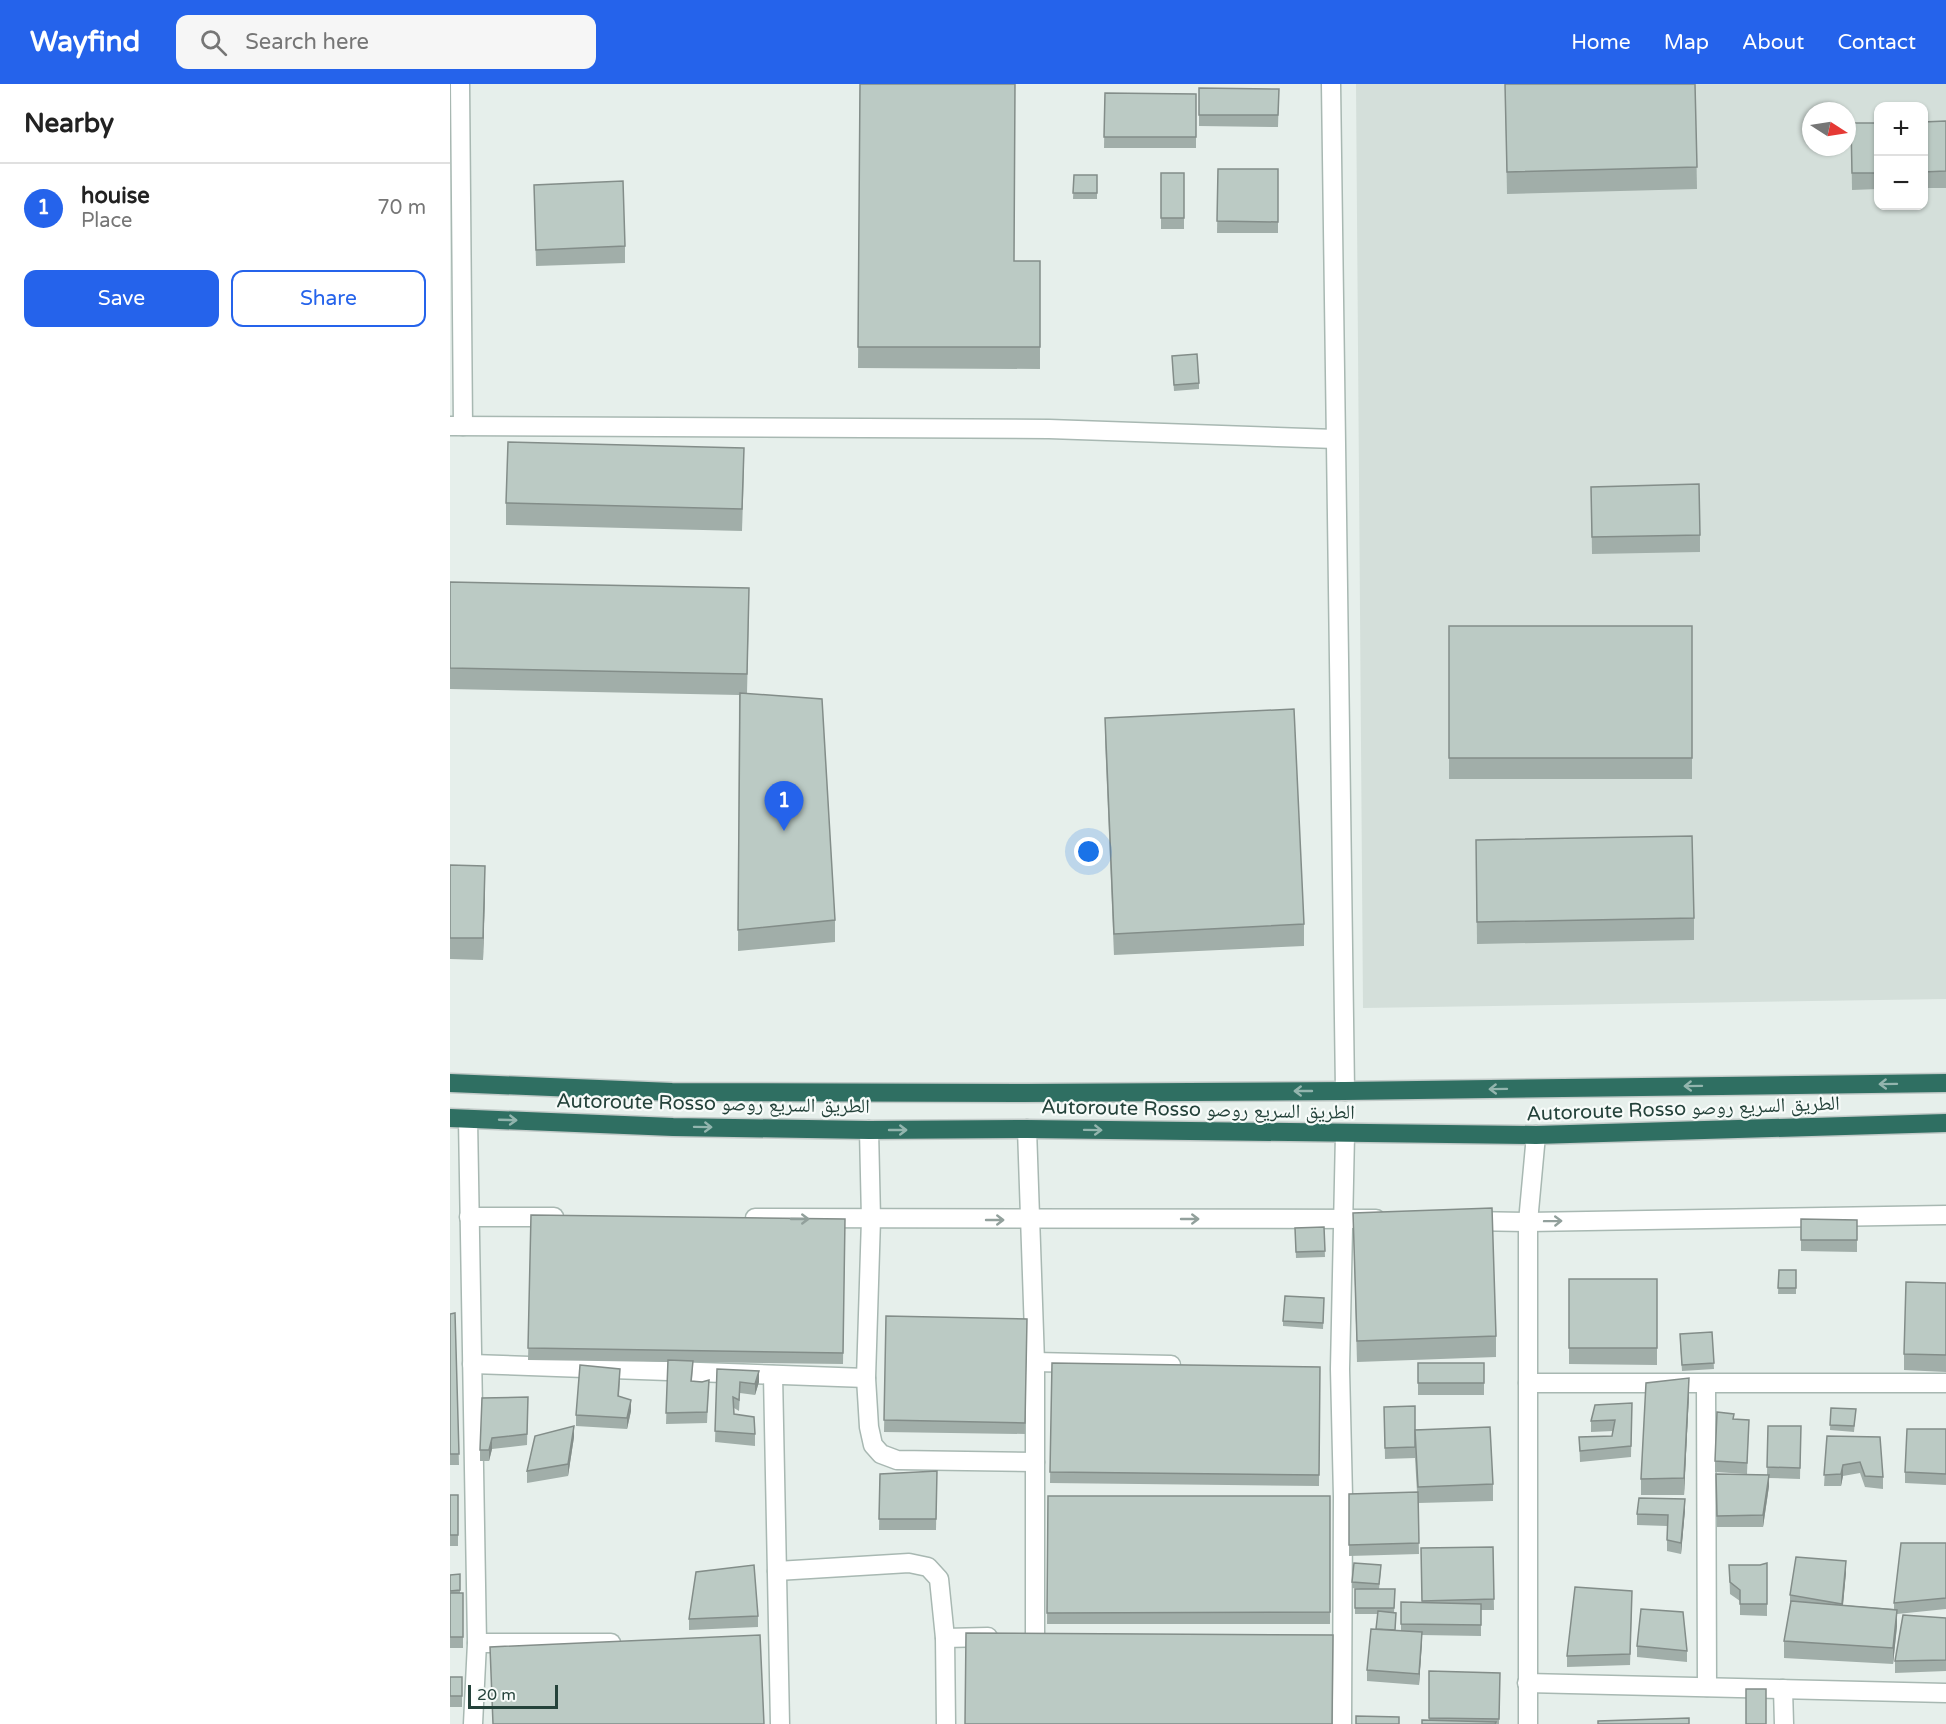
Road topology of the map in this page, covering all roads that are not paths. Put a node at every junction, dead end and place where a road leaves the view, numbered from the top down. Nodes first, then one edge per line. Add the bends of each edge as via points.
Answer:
1 (460, 84) edge
2 (1331, 84) edge
3 (457, 426) edge
4 (1335, 439) junction
5 (450, 1083) edge
6 (1946, 1083) edge
7 (1345, 1091) junction
8 (459, 1118) edge
9 (1946, 1123) edge
10 (1027, 1129) junction
11 (869, 1130) junction
12 (1345, 1134) junction
13 (1536, 1135) junction
14 (1946, 1215) edge
15 (469, 1217) junction
16 (575, 1217) edge
17 (741, 1218) edge
18 (871, 1219) junction
19 (1342, 1219) junction
20 (1388, 1219) edge
21 (1029, 1220) junction
22 (1446, 1220) edge
23 (1528, 1222) junction
24 (1035, 1362) junction
25 (472, 1364) junction
26 (1188, 1365) edge
27 (1317, 1369) edge
28 (1340, 1369) junction
29 (773, 1375) junction
30 (866, 1378) junction
31 (1528, 1383) junction
32 (1946, 1383) edge
33 (1706, 1384) junction
34 (1035, 1462) junction
35 (777, 1571) junction
36 (945, 1638) junction
37 (628, 1642) edge
38 (477, 1643) junction
39 (1527, 1683) junction
40 (1707, 1687) junction
41 (1783, 1689) junction
42 (1946, 1693) edge
43 (473, 1724) edge
44 (780, 1724) edge
45 (946, 1724) edge
46 (1342, 1724) edge
47 (1528, 1724) edge
48 (1784, 1724) edge

1 - 3 street
2 - 4 street
3 - 4 street via 1049,429
4 - 7 street
7 -> 5 highway, Autoroute Rosso الطريق السريع روصو via 672,1092
6 -> 7 highway, Autoroute Rosso الطريق السريع روصو
8 -> 11 highway, Autoroute Rosso الطريق السريع روصو
8 - 15 street
9 - 13 highway, Autoroute Rosso الطريق السريع روصو
11 -> 10 highway, Autoroute Rosso الطريق السريع روصو
10 -> 12 highway, Autoroute Rosso الطريق السريع روصو
10 - 21 street
11 - 18 street
12 - 13 highway, Autoroute Rosso الطريق السريع روصو
12 - 19 street
13 - 23 street
23 -> 14 street
15 - 16 street
15 - 25 street
17 -> 18 street
18 -> 21 street
18 - 30 street
19 - 20 street
21 -> 19 street
19 - 28 street
21 - 24 street
22 - 23 street
23 - 31 street
24 - 26 street
24 - 34 street
25 - 29 street
25 - 38 street
27 - 28 street
28 - 46 street via 1335,1637
29 - 30 street
29 - 35 street
30 - 34 street via 869,1426 873,1445 881,1454 897,1460
31 - 33 street
31 - 39 street
32 - 33 street
33 - 40 street
34 - 36 street via 1041,1497 1041,1637
35 - 36 street via 909,1563 928,1567 939,1579
35 - 44 street via 772,1642
36 - 45 street
37 - 38 street
38 - 43 street
39 - 40 street
39 - 47 street
40 - 41 street
41 - 42 street
41 - 48 street

